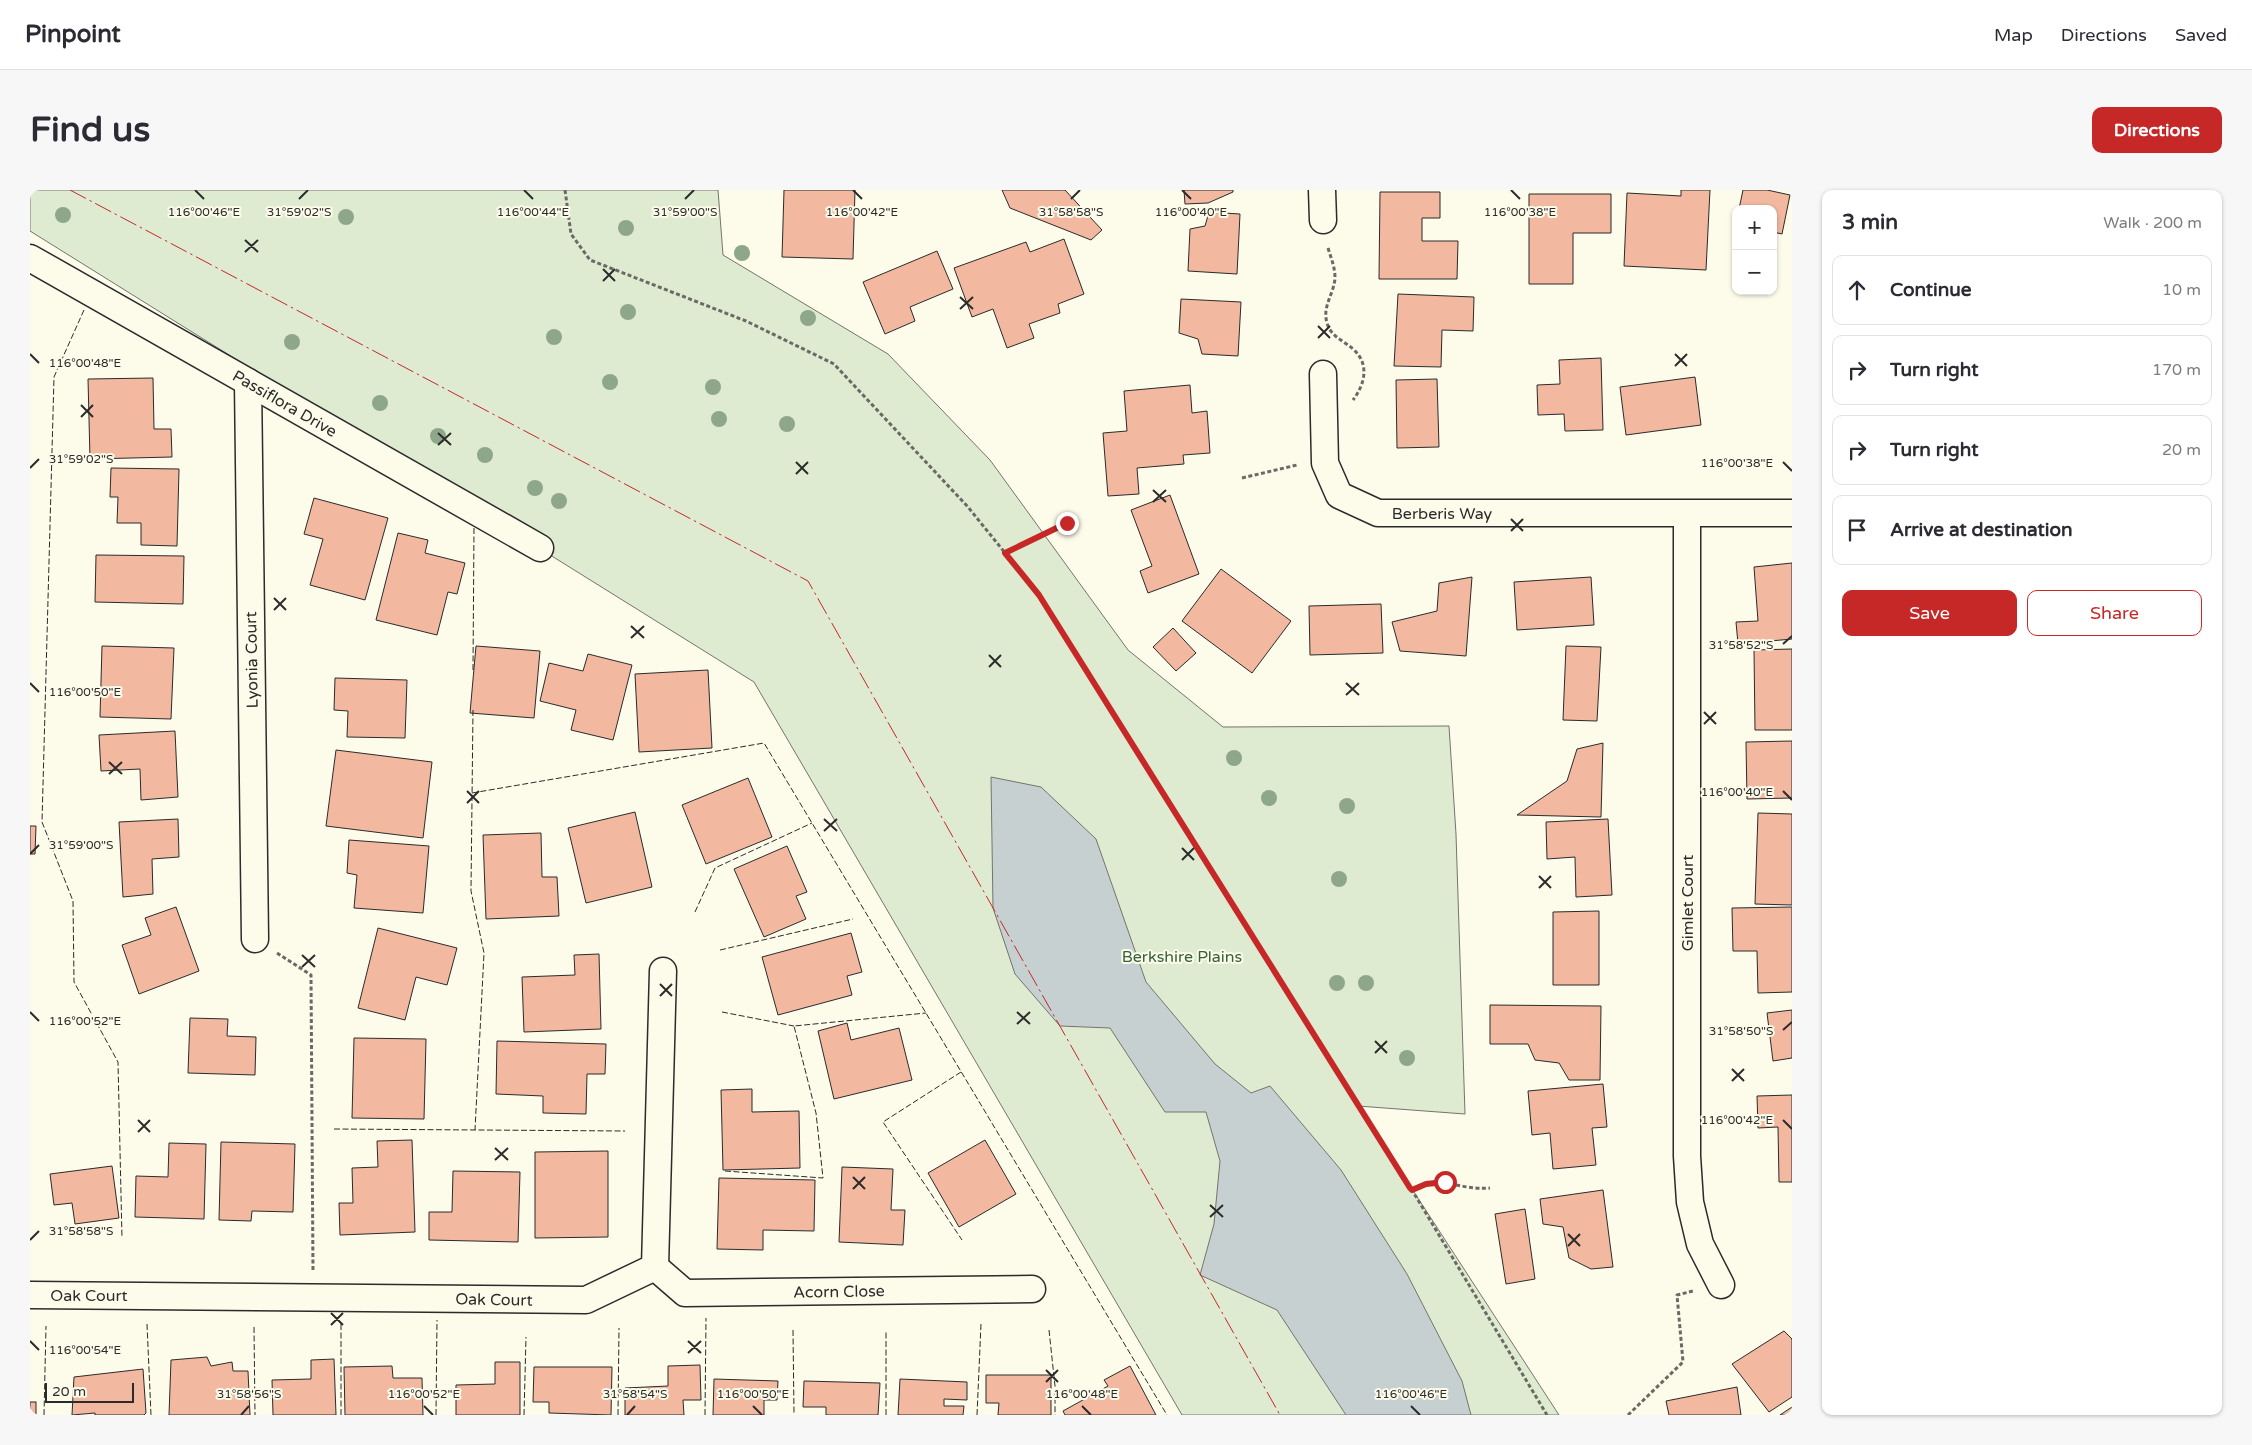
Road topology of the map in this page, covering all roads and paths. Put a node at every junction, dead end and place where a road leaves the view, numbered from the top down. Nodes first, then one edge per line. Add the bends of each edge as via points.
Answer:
1 (565, 190) edge
2 (1322, 190) edge
3 (1323, 220) joint
4 (30, 258) edge
5 (1323, 374) dead end
6 (248, 382) junction
7 (1352, 402) dead end
8 (1325, 463) junction
9 (1242, 478) dead end
10 (1792, 513) edge
11 (1687, 514) junction
12 (1067, 523) dead end
13 (540, 548) dead end
14 (1005, 553) junction
15 (255, 939) joint
16 (663, 971) dead end
17 (1490, 1188) dead end
18 (1412, 1190) junction
19 (655, 1267) junction
20 (1720, 1285) joint
21 (1032, 1289) dead end
22 (30, 1295) edge
23 (313, 1297) junction
24 (1546, 1415) edge
25 (1628, 1415) edge

1 - 14 path via 571,234 590,260 746,321 834,364 968,507
2 - 3 street
3 - 7 path via 1335,279 1327,303 1327,322 1337,339 1361,358 1364,369 1364,381
4 - 6 street, Passiflora Drive
5 - 8 street, Berberis Way
6 - 13 street, Passiflora Drive
6 - 15 street, Lyonia Court
8 - 9 path via 1299,464
8 - 11 street, Berberis Way via 1340,495 1378,513
10 - 11 street, Berberis Way
11 - 20 street, Gimlet Court via 1687,1156 1690,1202 1700,1244
12 - 14 path
14 - 18 path via 1039,595
15 - 23 path via 311,975
16 - 19 street
17 - 18 path via 1477,1189 1445,1182 1426,1184
18 - 24 path
19 - 21 street, Acorn Close via 685,1293
19 - 23 street, Oak Court via 586,1300
20 - 25 path via 1677,1295 1683,1362
22 - 23 street, Oak Court

